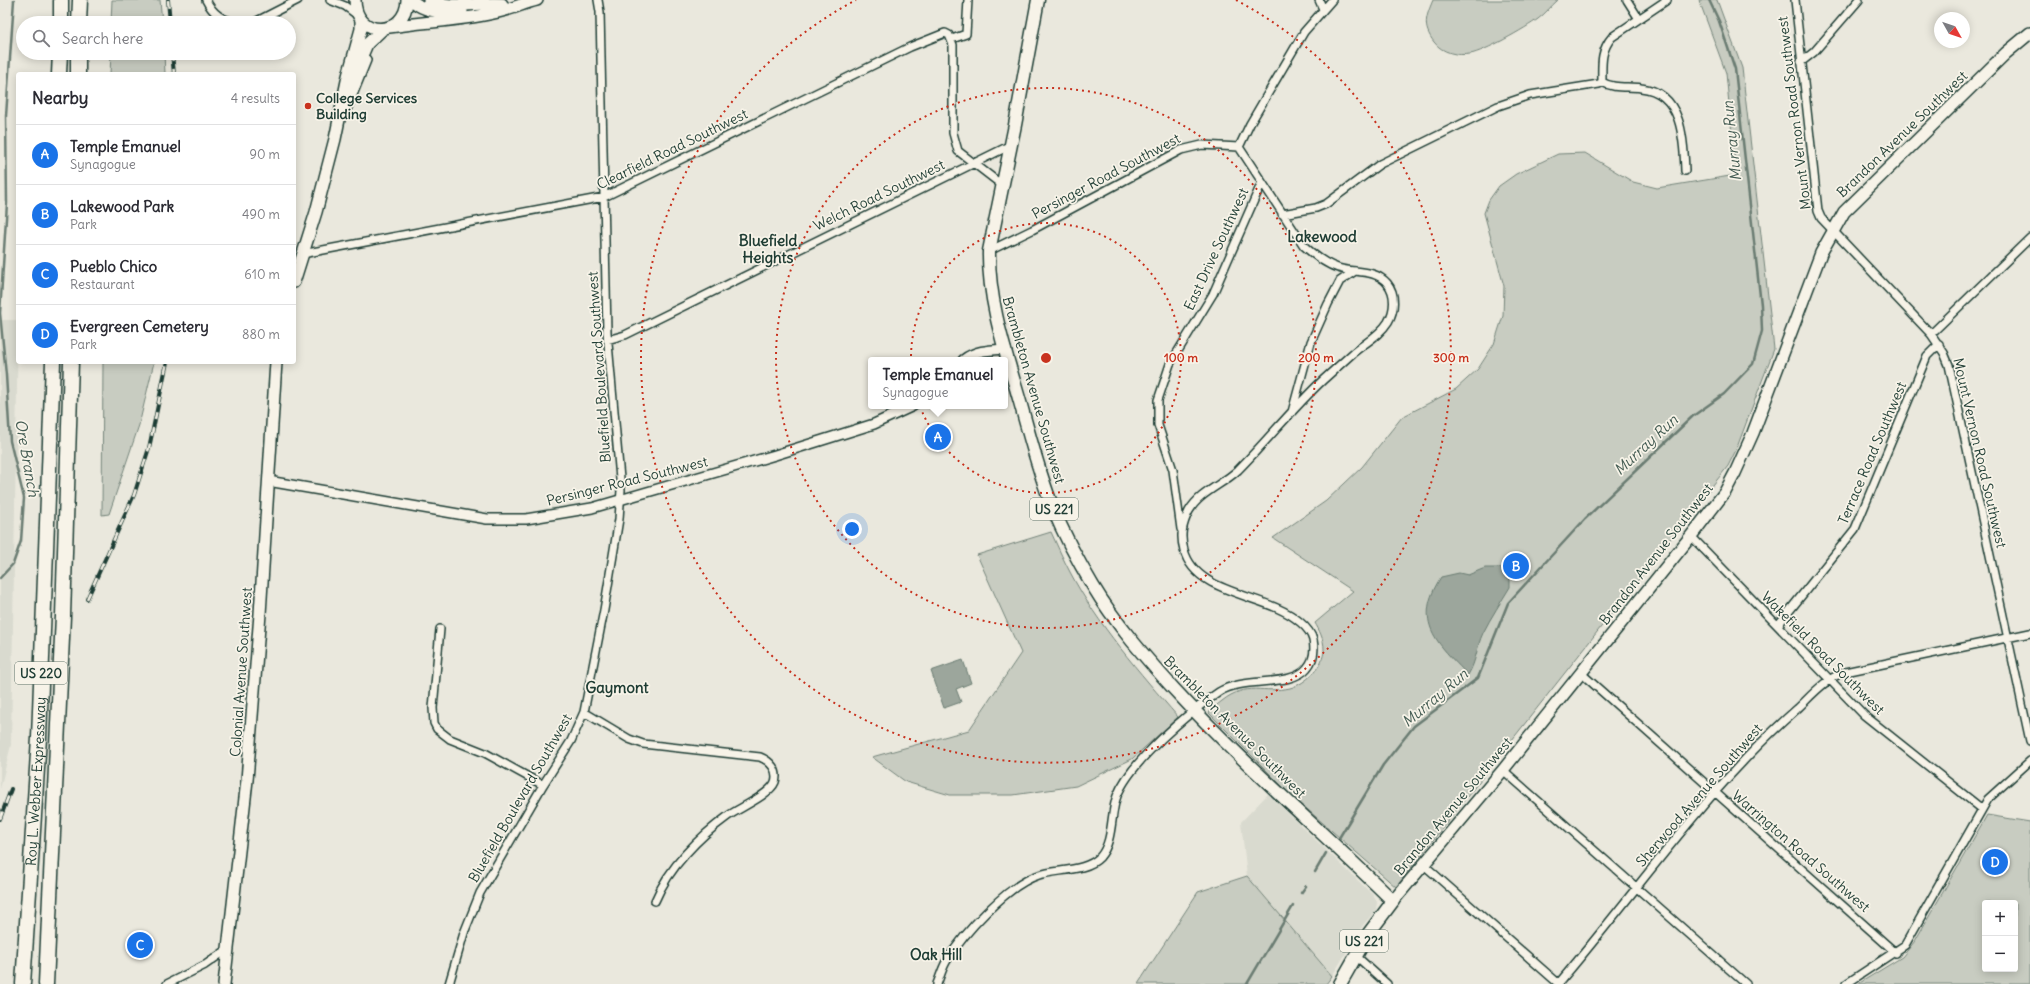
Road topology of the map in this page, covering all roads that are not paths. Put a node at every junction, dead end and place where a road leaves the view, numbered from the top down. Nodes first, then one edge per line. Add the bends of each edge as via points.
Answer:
1 (61, 0) edge
2 (80, 0) edge
3 (206, 0) edge
4 (298, 0) edge
5 (330, 0) edge
6 (355, 0) edge
7 (407, 0) edge
8 (412, 0) edge
9 (429, 0) edge
10 (537, 0) edge
11 (598, 0) edge
12 (968, 0) edge
13 (1038, 0) edge
14 (1319, 0) edge
15 (1332, 0) edge
16 (1627, 0) edge
17 (1666, 0) edge
18 (1795, 0) edge
19 (1859, 0) edge
20 (502, 4) junction
21 (520, 4) junction
22 (1323, 9) junction
23 (61, 16) edge
24 (79, 16) edge
25 (218, 16) edge
26 (267, 16) edge
27 (359, 18) junction
28 (1639, 19) junction
29 (401, 25) junction
30 (386, 28) junction
31 (2030, 33) edge
32 (952, 39) junction
33 (60, 60) edge
34 (78, 60) edge
35 (1801, 62) junction
36 (59, 72) edge
37 (78, 72) edge
38 (1602, 82) junction
39 (343, 115) junction
40 (335, 139) junction
41 (1011, 145) junction
42 (1239, 147) junction
43 (974, 164) junction
44 (1685, 172) dead end
45 (1262, 182) junction
46 (1002, 185) junction
47 (604, 197) junction
48 (1282, 214) junction
49 (1833, 231) junction
50 (2030, 238) edge
51 (989, 251) junction
52 (302, 254) junction
53 (1355, 271) junction
54 (296, 275) edge
55 (1931, 334) junction
56 (607, 340) junction
57 (1939, 344) junction
58 (1006, 349) junction
59 (968, 357) edge
60 (53, 364) edge
61 (71, 364) edge
62 (276, 364) edge
63 (906, 409) edge
64 (1291, 413) junction
65 (268, 482) junction
66 (621, 499) junction
67 (1181, 532) junction
68 (1691, 536) junction
69 (1778, 626) junction
70 (440, 629) dead end
71 (2030, 633) edge
72 (2007, 638) junction
73 (1581, 673) junction
74 (1830, 679) junction
75 (1194, 711) junction
76 (584, 712) junction
77 (2030, 741) edge
78 (2030, 761) edge
79 (1503, 770) junction
80 (543, 785) junction
81 (1715, 793) junction
82 (1982, 809) junction
83 (1424, 865) junction
84 (1637, 888) junction
85 (655, 901) dead end
86 (1394, 901) junction
87 (49, 936) junction
88 (228, 949) junction
89 (1896, 953) junction
90 (1355, 955) junction
91 (23, 984) edge
92 (46, 984) edge
93 (51, 984) edge
94 (167, 984) edge
95 (224, 984) edge
96 (449, 984) edge
97 (938, 984) edge
98 (1340, 984) edge
99 (1387, 984) edge
100 (1558, 984) edge
101 (1746, 984) edge
102 (1846, 984) edge

1 - 23 highway
2 - 24 highway
3 - 25 street
4 - 26 street
5 - 27 street via 345,6
6 - 27 main road
7 - 30 main road via 402,17
8 - 20 main road via 423,8 435,12 455,12
9 - 20 main road via 451,6
10 - 21 main road
11 - 47 street, Bluefield Boulevard Southwest
12 - 32 street via 966,34
13 - 41 main road, Brambleton Avenue Southwest / US 221
14 - 22 street
15 - 22 street
16 - 28 street
17 - 28 street
18 - 35 street, Mount Vernon Road Southwest
19 - 35 street via 1814,52
20 - 21 main road
21 - 29 main road via 482,15
22 - 42 street via 1304,32
27 - 30 main road via 372,27
27 - 40 main road via 360,29
28 - 38 street via 1606,43 1602,59
29 - 30 main road
29 - 39 main road via 384,34 371,46
30 - 39 main road via 373,36 363,51
31 - 49 main road, Brandon Avenue Southwest via 2006,53 1855,200 1844,212
32 - 43 street via 953,133 958,151
32 - 47 street, Clearfield Road Southwest via 945,33 910,47
33 - 36 highway
34 - 37 highway
35 - 49 street, Mount Vernon Road Southwest via 1818,211
38 - 44 street via 1616,88 1644,88 1669,101 1680,126
38 - 48 street via 1597,85 1530,95 1498,106 1380,164 1326,204
39 - 40 main road
40 - 52 main road
41 - 43 street, Welch Road Southwest
41 - 46 main road, Brambleton Avenue Southwest / US 221
42 - 45 street
42 - 51 street, Persinger Road Southwest via 1202,145 1181,150
43 - 46 street
43 - 56 street, Welch Road Southwest via 625,335
45 - 48 street
45 - 67 street, East Drive Southwest via 1213,294 1170,364 1158,400 1158,425 1173,470
46 - 51 main road, Brambleton Avenue Southwest / US 221
47 - 52 street, Clearfield Road Southwest
47 - 56 street, Bluefield Boulevard Southwest
48 - 53 street via 1296,237 1313,254 1337,268
49 - 55 street, Mount Vernon Road Southwest
49 - 68 main road, Brandon Avenue Southwest via 1821,253 1735,474 1715,506
50 - 55 street
51 - 58 main road, Brambleton Avenue Southwest / US 221 via 991,292
52 - 54 main road
53 - 64 street via 1340,281 1328,304 1311,342
53 - 64 street via 1377,276 1389,285 1394,302 1390,319
55 - 57 street, Mount Vernon Road Southwest
56 - 66 street, Bluefield Boulevard Southwest
57 - 69 street, Terrace Road Southwest via 1926,356 1855,529
57 - 72 street, Mount Vernon Road Southwest via 1949,364
58 - 59 street via 985,350
58 - 75 main road, Brambleton Avenue Southwest / US 221 via 1041,476 1078,560 1111,613
60 - 91 highway, Roy L. Webber Expressway / US 220 via 39,738
61 - 87 highway, Roy L. Webber Expressway / US 220
62 - 65 main road, Colonial Avenue Southwest
63 - 66 street, Persinger Road Southwest via 862,428
64 - 67 street via 1238,470 1199,499 1191,509
65 - 66 street, Persinger Road Southwest via 487,519 508,520 558,515
65 - 88 main road, Colonial Avenue Southwest via 248,780
66 - 76 street, Bluefield Boulevard Southwest via 599,642
67 - 75 street, East Drive Southwest via 1186,557 1200,574 1228,590 1285,611 1308,630 1314,646 1310,665 1299,675 1287,679 1232,685
68 - 69 street, Wakefield Road Southwest
68 - 73 main road, Brandon Avenue Southwest
69 - 74 street, Wakefield Road Southwest
70 - 80 street via 433,708 437,729 450,739 485,754
71 - 72 street, Sherwood Avenue Southwest
72 - 74 street, Sherwood Avenue Southwest via 1844,672
72 - 77 street, Mount Vernon Road Southwest
73 - 79 main road, Brandon Avenue Southwest
73 - 81 street, Warrington Road Southwest
74 - 81 street, Sherwood Avenue Southwest via 1767,735
74 - 82 street, Wakefield Road Southwest via 1864,714
75 - 86 main road, Brambleton Avenue Southwest / US 221
75 - 97 street, East Drive Southwest via 1148,752 1124,781 1113,808 1107,843 1099,858 1088,864 1035,876 1000,898 944,965
76 - 80 street, Bluefield Boulevard Southwest
76 - 85 street via 629,739 644,744 760,757 771,763 776,775 771,788 728,816 693,847 667,879
78 - 82 street via 1998,789
79 - 83 main road, Brandon Avenue Southwest
79 - 84 street
80 - 96 street, Bluefield Boulevard Southwest via 475,905
81 - 84 street, Sherwood Avenue Southwest
81 - 89 street, Warrington Road Southwest
82 - 89 street via 1905,945
83 - 86 main road, Brandon Avenue Southwest
83 - 100 street
84 - 100 street, Sherwood Avenue Southwest
84 - 101 street
86 - 90 main road, Brandon Avenue Southwest / US 221
87 - 92 highway, Roy L. Webber Expressway / US 220
87 - 93 highway
88 - 94 street via 205,965
88 - 95 main road, Colonial Avenue Southwest
89 - 102 street
90 - 98 main road, Brandon Avenue Southwest / US 221
90 - 99 street

